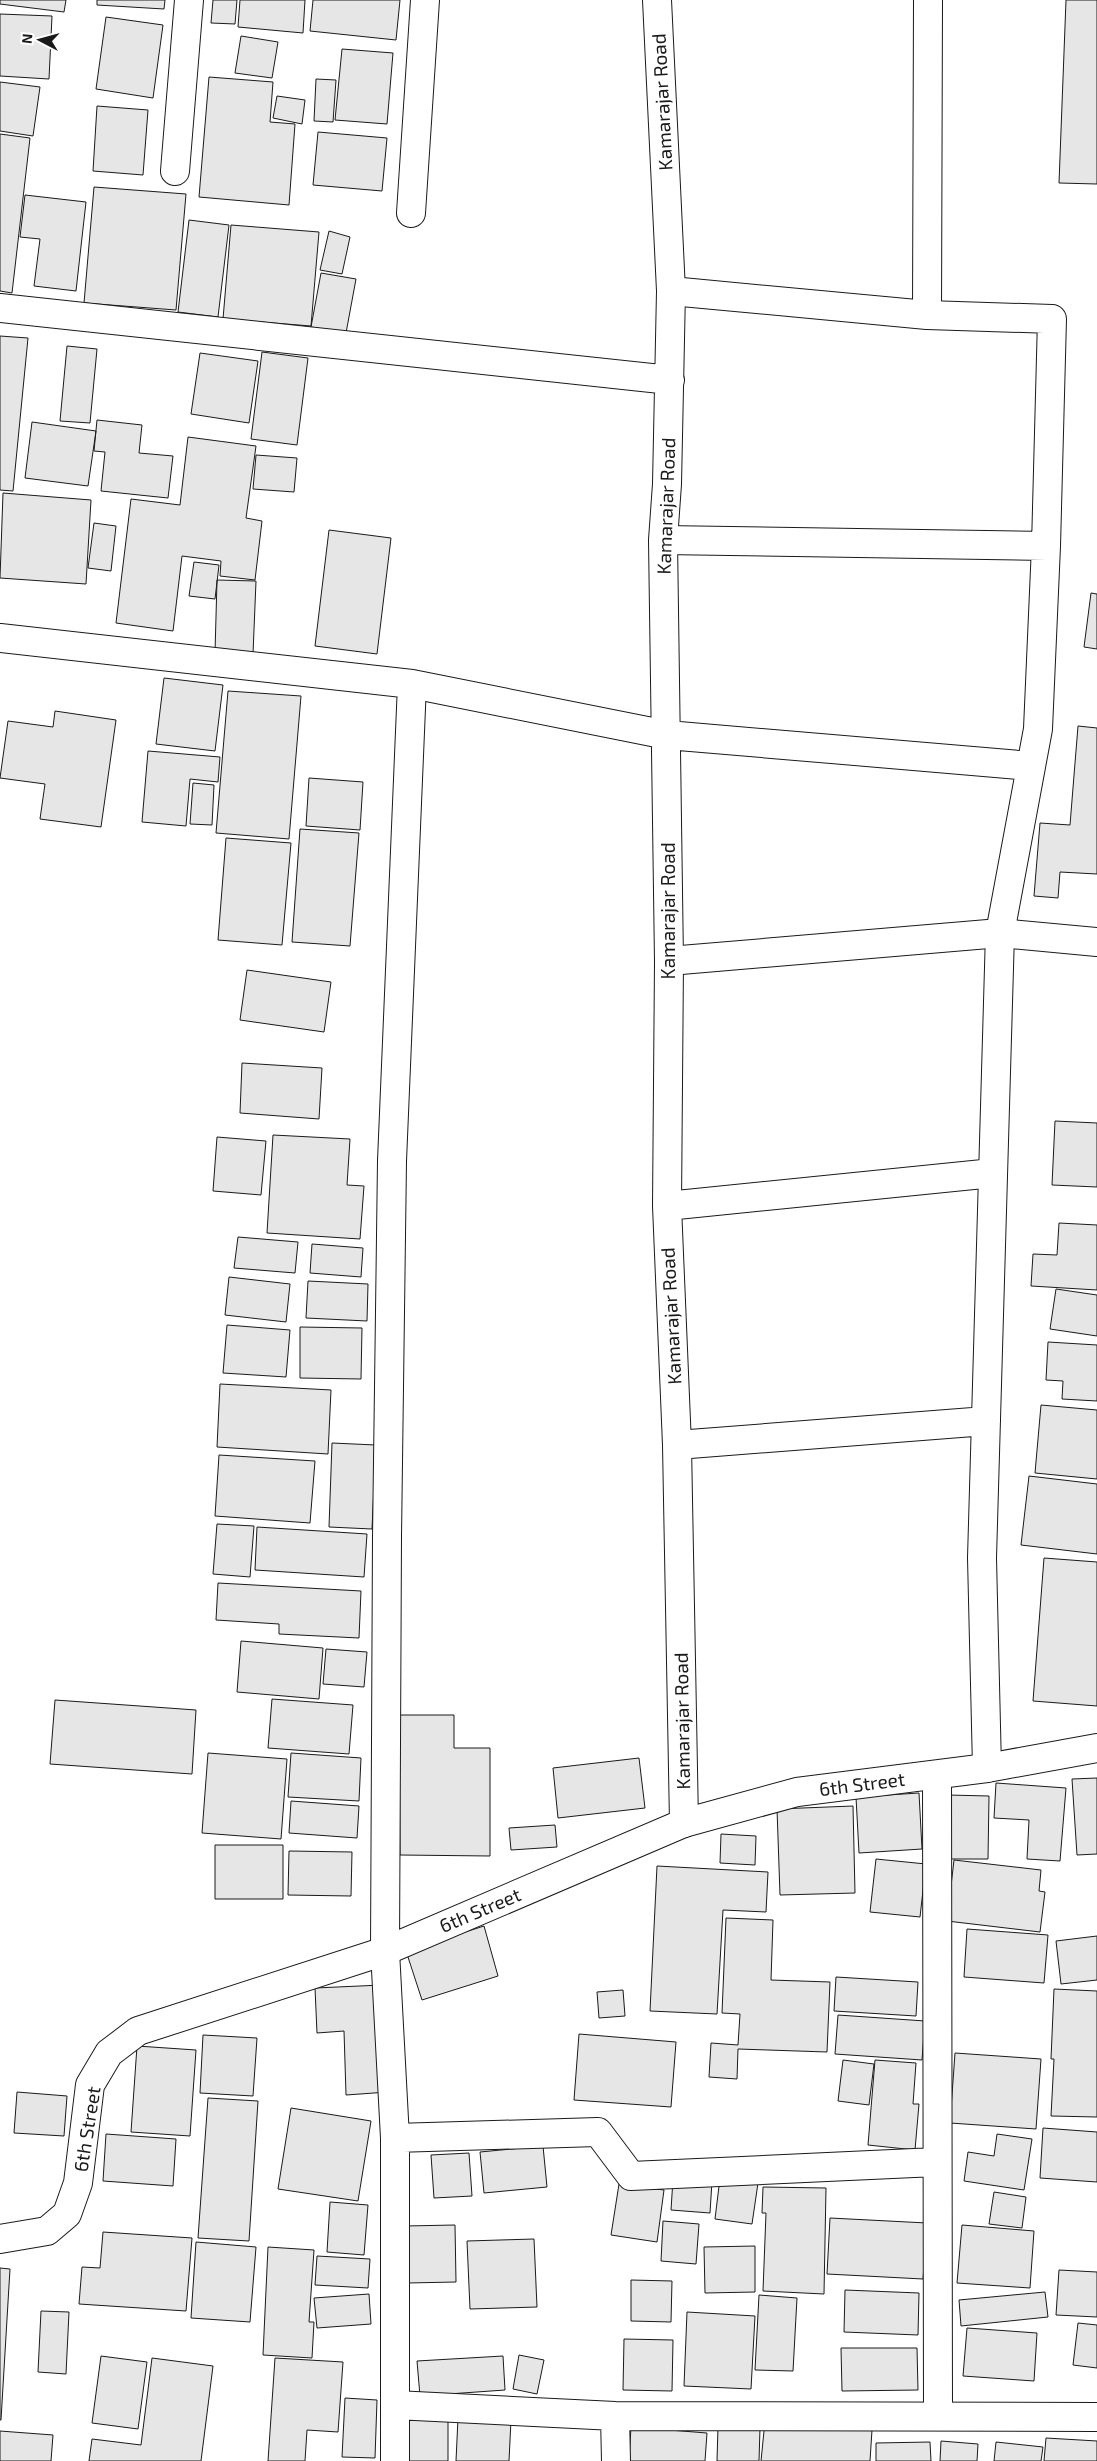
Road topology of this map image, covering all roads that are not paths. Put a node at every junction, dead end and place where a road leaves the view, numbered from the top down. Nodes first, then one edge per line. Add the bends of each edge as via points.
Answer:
1 (189, 0) edge
2 (425, 0) edge
3 (658, 0) edge
4 (928, 0) edge
5 (175, 171) dead end
6 (411, 213) dead end
7 (672, 291) junction
8 (0, 308) edge
9 (927, 315) junction
10 (670, 380) junction
11 (662, 540) junction
12 (1046, 546) junction
13 (0, 638) edge
14 (412, 684) junction
15 (667, 735) junction
16 (1031, 766) junction
17 (1000, 933) junction
18 (1097, 942) edge
19 (669, 961) junction
20 (993, 1173) junction
21 (666, 1206) junction
22 (986, 1421) junction
23 (677, 1445) junction
24 (1097, 1748) edge
25 (987, 1768) junction
26 (937, 1775) junction
27 (684, 1822) junction
28 (385, 1951) junction
29 (395, 2138) junction
30 (936, 2162) junction
31 (0, 2239) edge
32 (395, 2404) junction
33 (938, 2415) junction
34 (615, 2416) junction
35 (1097, 2417) edge
36 (394, 2461) edge
37 (616, 2461) edge

1 - 5 street
2 - 6 street
3 - 7 street, Kamarajar Road
4 - 9 street
7 - 9 street
7 - 10 street, Kamarajar Road
8 - 10 street
9 - 12 street via 1052,319
10 - 11 street, Kamarajar Road
11 - 12 street
11 - 15 street, Kamarajar Road
12 - 16 street via 1038,729
13 - 14 street
14 - 15 street
14 - 28 street via 392,1170
15 - 16 street
15 - 19 street, Kamarajar Road
16 - 17 street
17 - 18 street
17 - 19 street
17 - 20 street
19 - 21 street, Kamarajar Road
20 - 21 street
20 - 22 street
21 - 23 street, Kamarajar Road
22 - 23 street
22 - 25 street via 982,1558
23 - 27 street, Kamarajar Road
24 - 25 street, 6th Street
25 - 26 street, 6th Street
26 - 27 street, 6th Street via 797,1792
26 - 30 street
27 - 28 street, 6th Street
28 - 29 street
28 - 31 street, 6th Street via 138,2031 109,2053 90,2086 78,2183 67,2214 47,2231
29 - 30 street via 598,2132 631,2176
29 - 32 street
30 - 33 street
32 - 34 street
32 - 36 street
33 - 34 street
33 - 35 street
34 - 37 street

